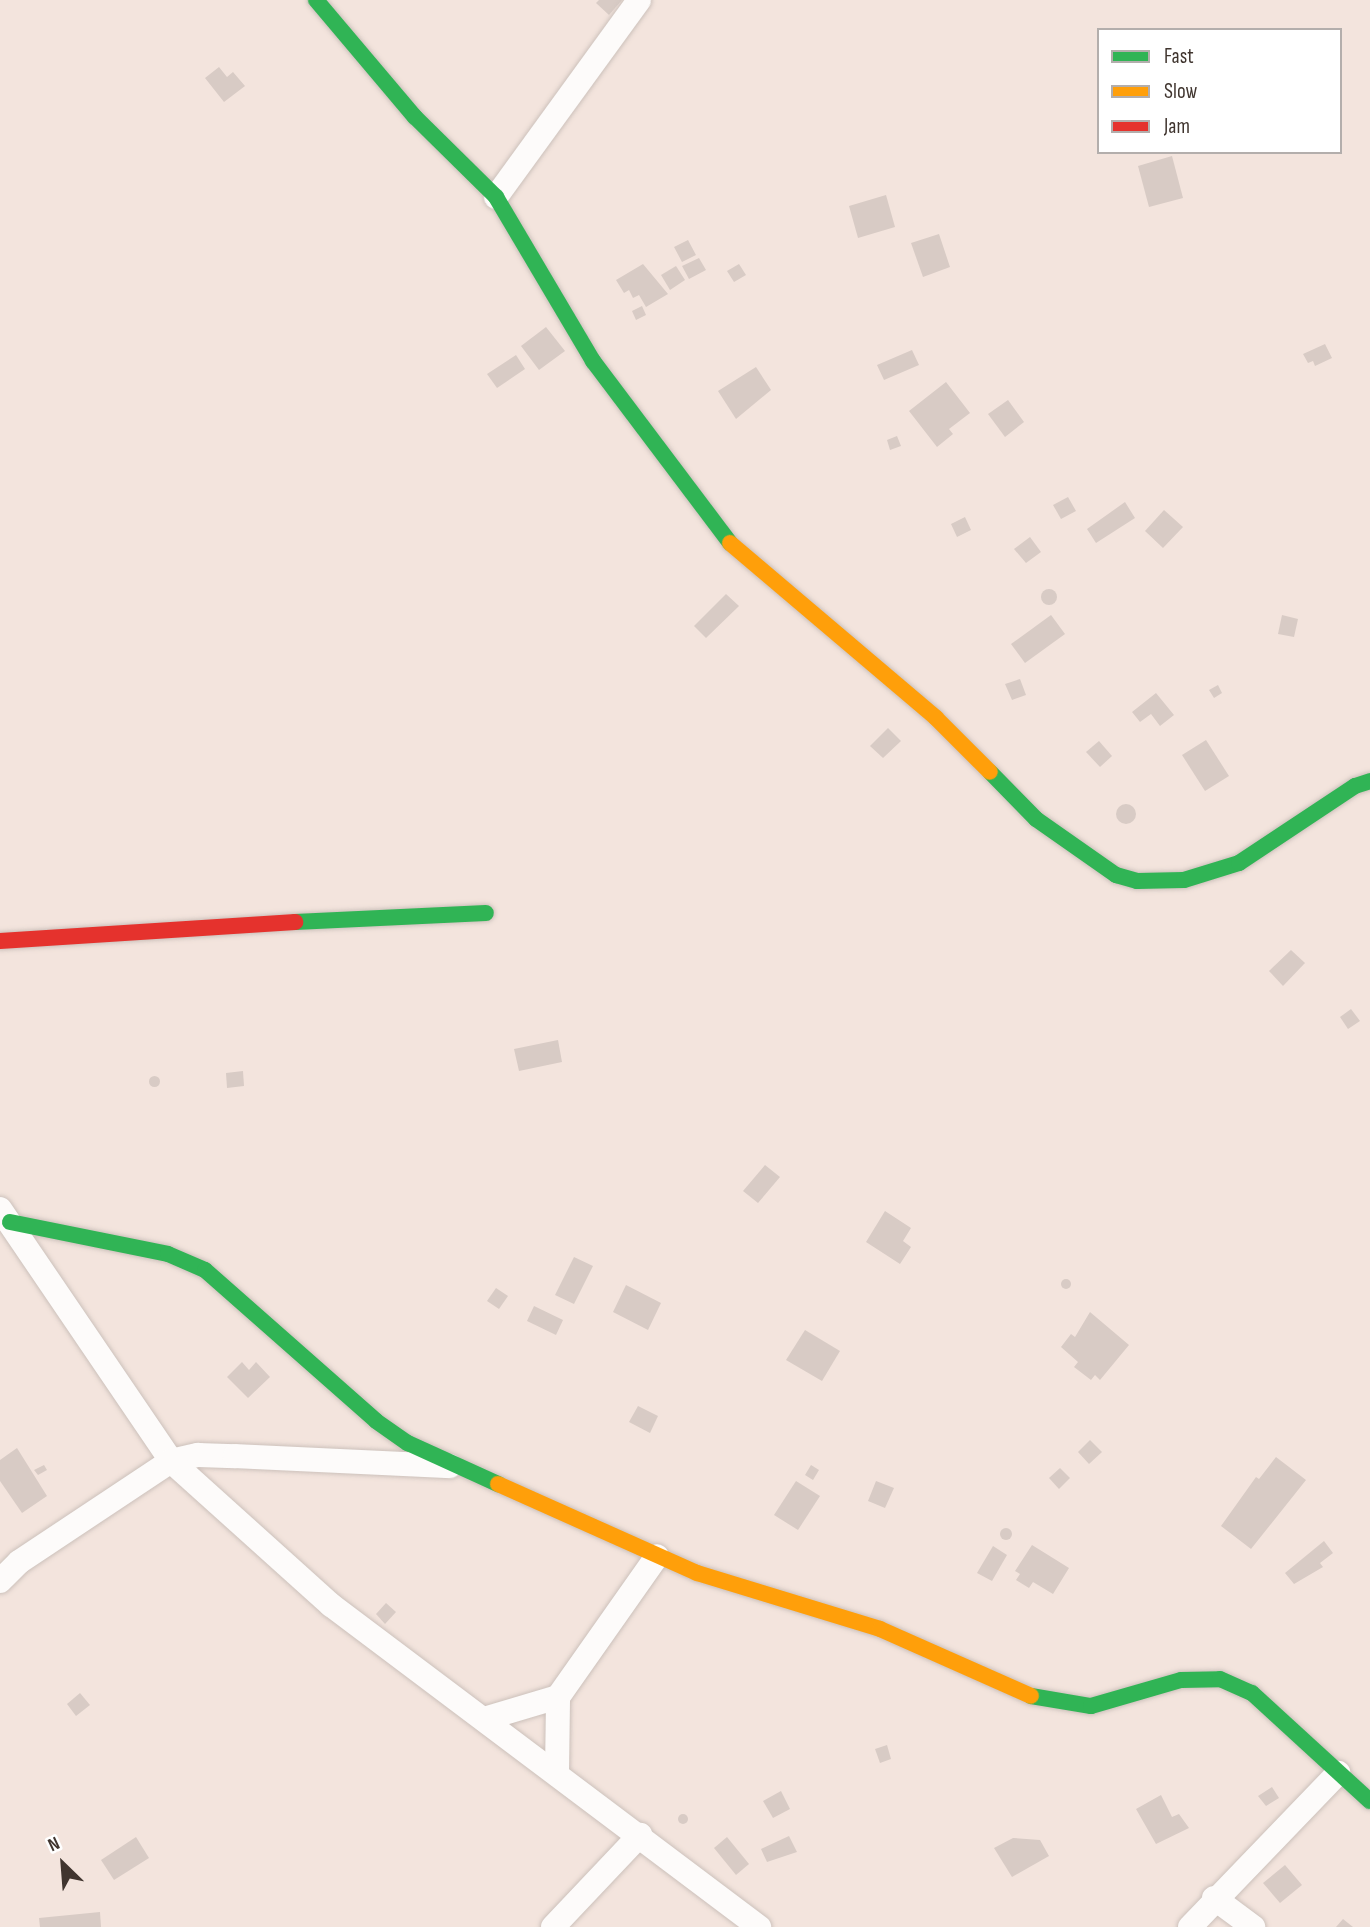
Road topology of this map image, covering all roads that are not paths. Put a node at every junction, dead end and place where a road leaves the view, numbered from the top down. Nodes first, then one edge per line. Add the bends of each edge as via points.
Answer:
1 (316, 0) edge
2 (639, 0) edge
3 (496, 197) junction
4 (1370, 781) edge
5 (486, 913) dead end
6 (0, 941) edge
7 (5, 1215) edge
8 (171, 1461) junction
9 (454, 1466) junction
10 (657, 1556) junction
11 (0, 1581) edge
12 (558, 1697) junction
13 (484, 1718) junction
14 (557, 1772) junction
15 (1338, 1773) junction
16 (1370, 1801) edge
17 (640, 1835) junction
18 (1214, 1898) junction
19 (553, 1927) edge
20 (759, 1927) edge
21 (1190, 1927) edge
22 (1252, 1927) edge

1 - 3 street via 415,117
2 - 3 street
3 - 4 street via 593,361 720,535 936,718 1036,819 1116,875 1137,881 1184,880 1216,873
5 - 6 street
7 - 8 street
7 - 9 street via 168,1254 205,1270 376,1421
8 - 9 street via 235,1456
8 - 11 street via 19,1562
8 - 13 street via 284,1567
9 - 10 street
10 - 12 street
10 - 15 street via 697,1573 880,1629 1042,1701 1091,1706 1181,1680 1220,1679 1252,1693
12 - 13 street
12 - 14 street
13 - 14 street
14 - 17 street
15 - 16 street
15 - 18 street
17 - 19 street
17 - 20 street
18 - 21 street
18 - 22 street

